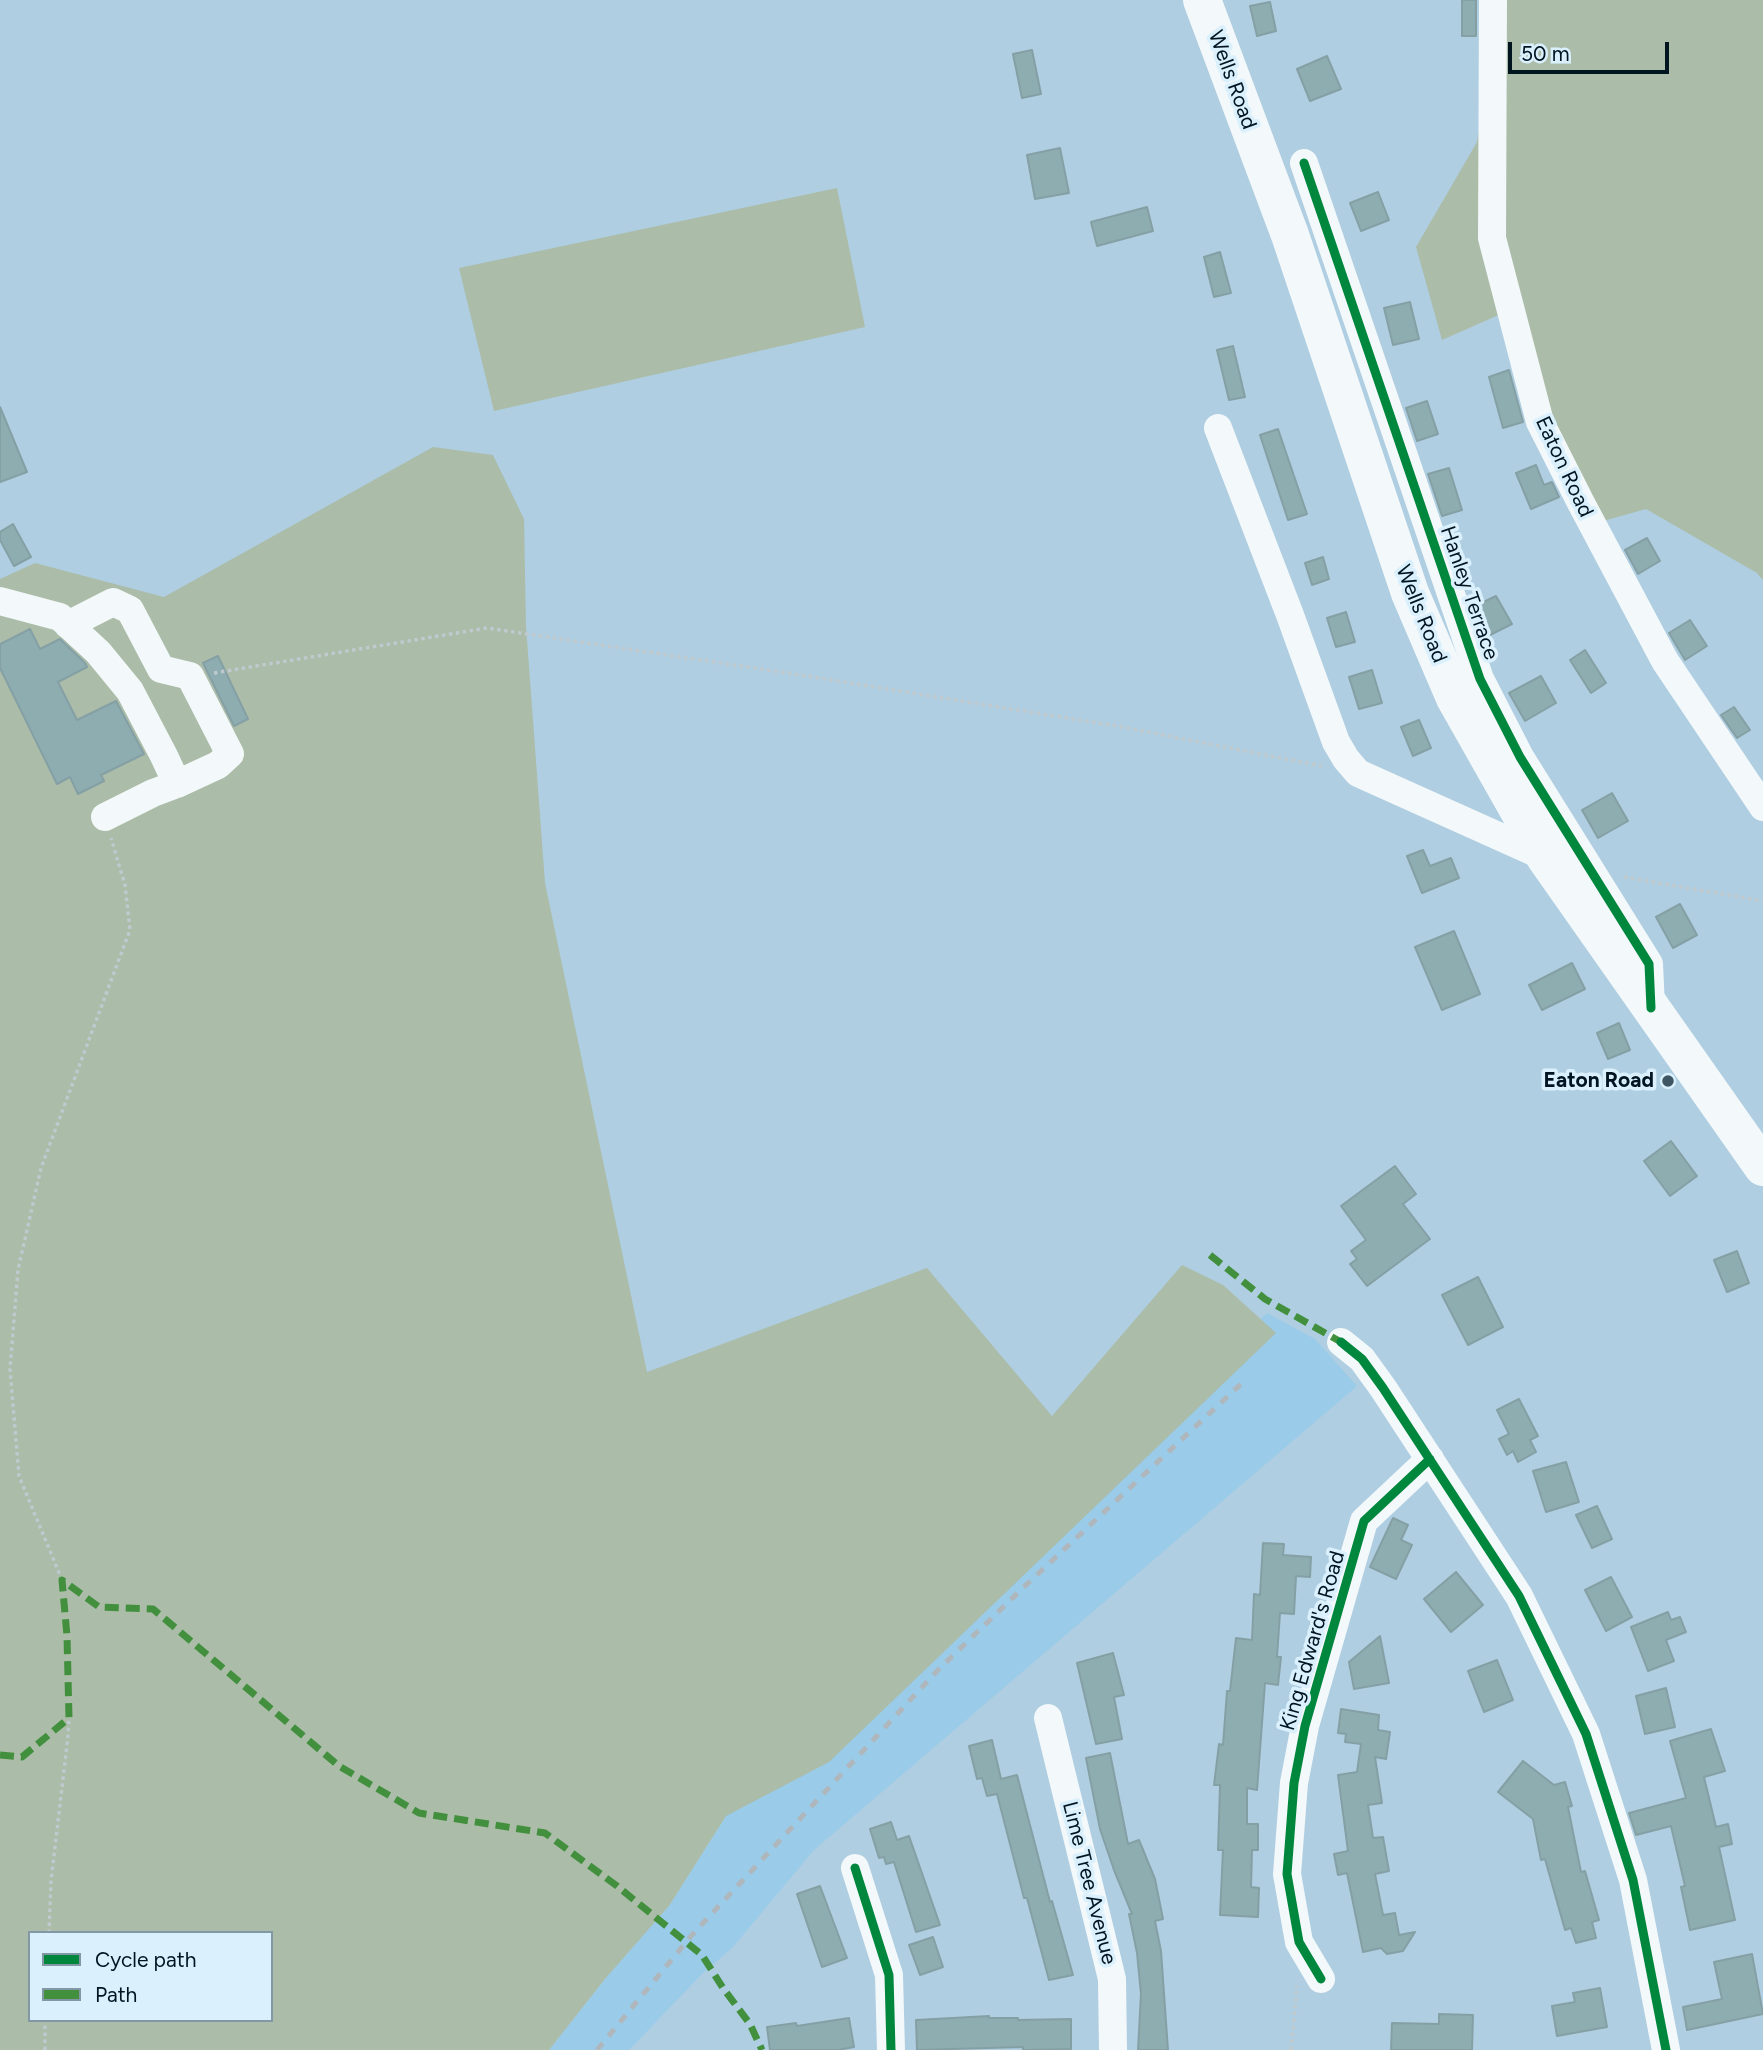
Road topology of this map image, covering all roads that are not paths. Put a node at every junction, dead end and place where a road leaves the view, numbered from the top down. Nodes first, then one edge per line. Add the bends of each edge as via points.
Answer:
1 (1202, 0) edge
2 (1493, 0) edge
3 (1304, 163) dead end
4 (1218, 428) dead end
5 (0, 601) edge
6 (68, 625) junction
7 (177, 784) junction
8 (1763, 807) edge
9 (105, 817) road end
10 (1545, 857) junction
11 (1651, 1008) junction
12 (1763, 1167) edge
13 (1341, 1342) dead end
14 (1430, 1459) junction
15 (1048, 1718) dead end
16 (855, 1868) dead end
17 (1309, 1982) road end
18 (891, 2050) edge
19 (1113, 2050) edge
20 (1666, 2050) edge

1 - 10 highway, Wells Road via 1290,236 1410,593 1455,698
2 - 8 street, Eaton Road via 1492,238 1540,422 1665,661
3 - 11 street, Hanley Terrace via 1480,679 1520,757 1649,964
4 - 10 street via 1346,759 1358,773
5 - 6 street via 61,617
6 - 7 street via 130,691
6 - 7 street via 113,602 130,610 161,669 190,677 230,754 218,765
7 - 9 street
10 - 11 highway, Wells Road
11 - 12 highway, Wells Road
13 - 14 street via 1362,1359
14 - 17 street, King Edward's Road via 1364,1521 1306,1726 1294,1783 1287,1874
14 - 20 street via 1519,1596 1586,1734 1633,1880
15 - 19 street, Lime Tree Avenue via 1112,1979
16 - 18 street via 889,1975

